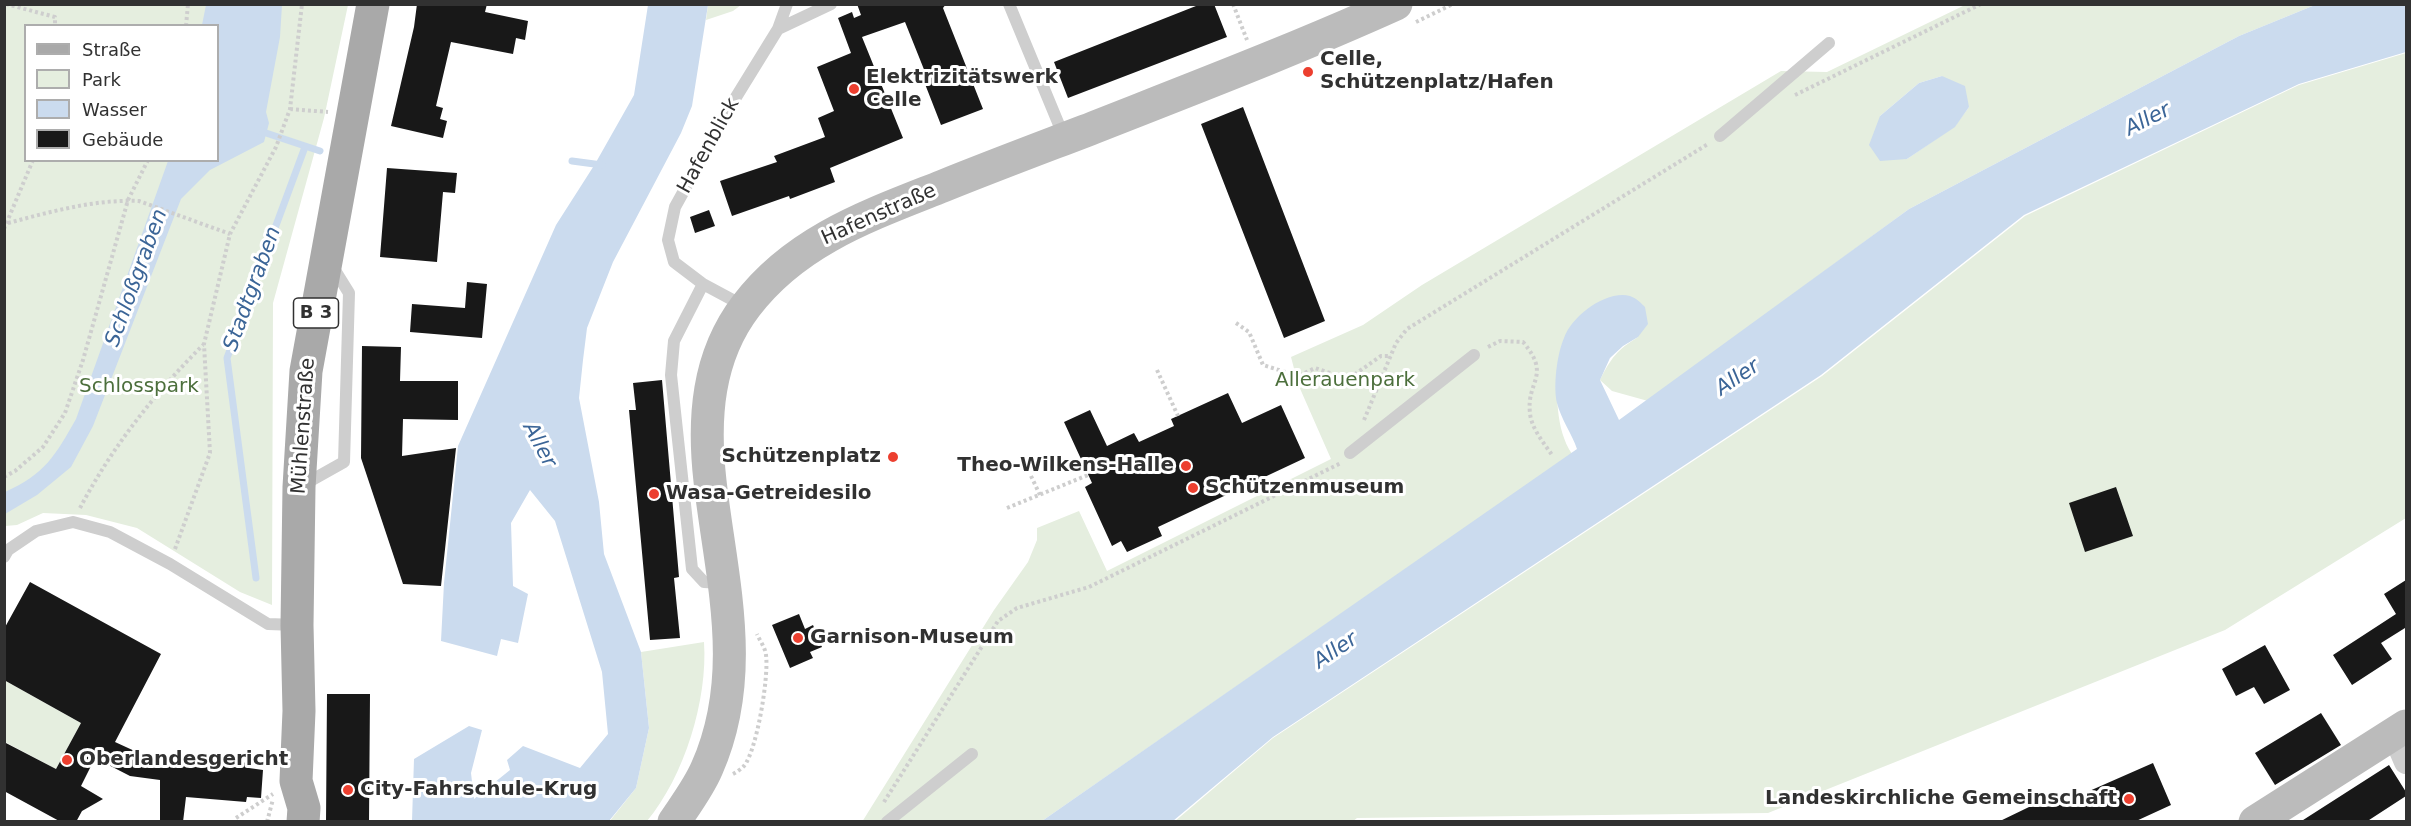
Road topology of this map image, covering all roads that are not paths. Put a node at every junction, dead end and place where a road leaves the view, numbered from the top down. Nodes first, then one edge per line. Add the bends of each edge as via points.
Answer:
1 (373, 4) edge
2 (787, 4) edge
3 (831, 4) edge
4 (1009, 4) edge
5 (1403, 14) edge
6 (778, 29) junction
7 (1828, 43) dead end
8 (1720, 136) road end
9 (1064, 139) junction
10 (326, 256) junction
11 (703, 284) junction
12 (745, 306) junction
13 (1474, 355) road end
14 (1350, 453) road end
15 (299, 487) junction
16 (4, 557) edge
17 (724, 584) junction
18 (297, 625) junction
19 (2402, 740) edge
20 (972, 754) dead end
21 (285, 799) edge
22 (883, 817) edge
23 (303, 822) edge
24 (674, 822) edge
25 (2255, 822) edge

1 - 10 main road, Mühlenstraße / B 3
2 - 6 lane, Hafenblick
3 - 6 lane
4 - 9 lane
5 - 9 street, Hafenstraße via 1309,42
6 - 11 lane, Hafenblick via 675,207 668,240 674,262
7 - 8 lane
9 - 12 street, Hafenstraße via 834,231 782,267
10 - 15 main road, Mühlenstraße / B 3 via 306,371
10 - 15 lane via 349,293 344,462
11 - 12 lane, Hafenblick
11 - 17 lane via 674,341 671,375 692,569 704,582
12 - 17 street, Hafenstraße via 721,350 708,399 706,445
13 - 14 lane
15 - 18 main road, Mühlenstraße / B 3
16 - 18 lane via 36,531 73,522 110,532 268,624
17 - 24 street, Hafenstraße via 731,663 727,704 707,769
18 - 21 main road, Mühlenstraße / B 3 via 299,711
19 - 25 street
20 - 22 lane
21 - 23 main road, Mühlenstraße / B 3 via 304,808

